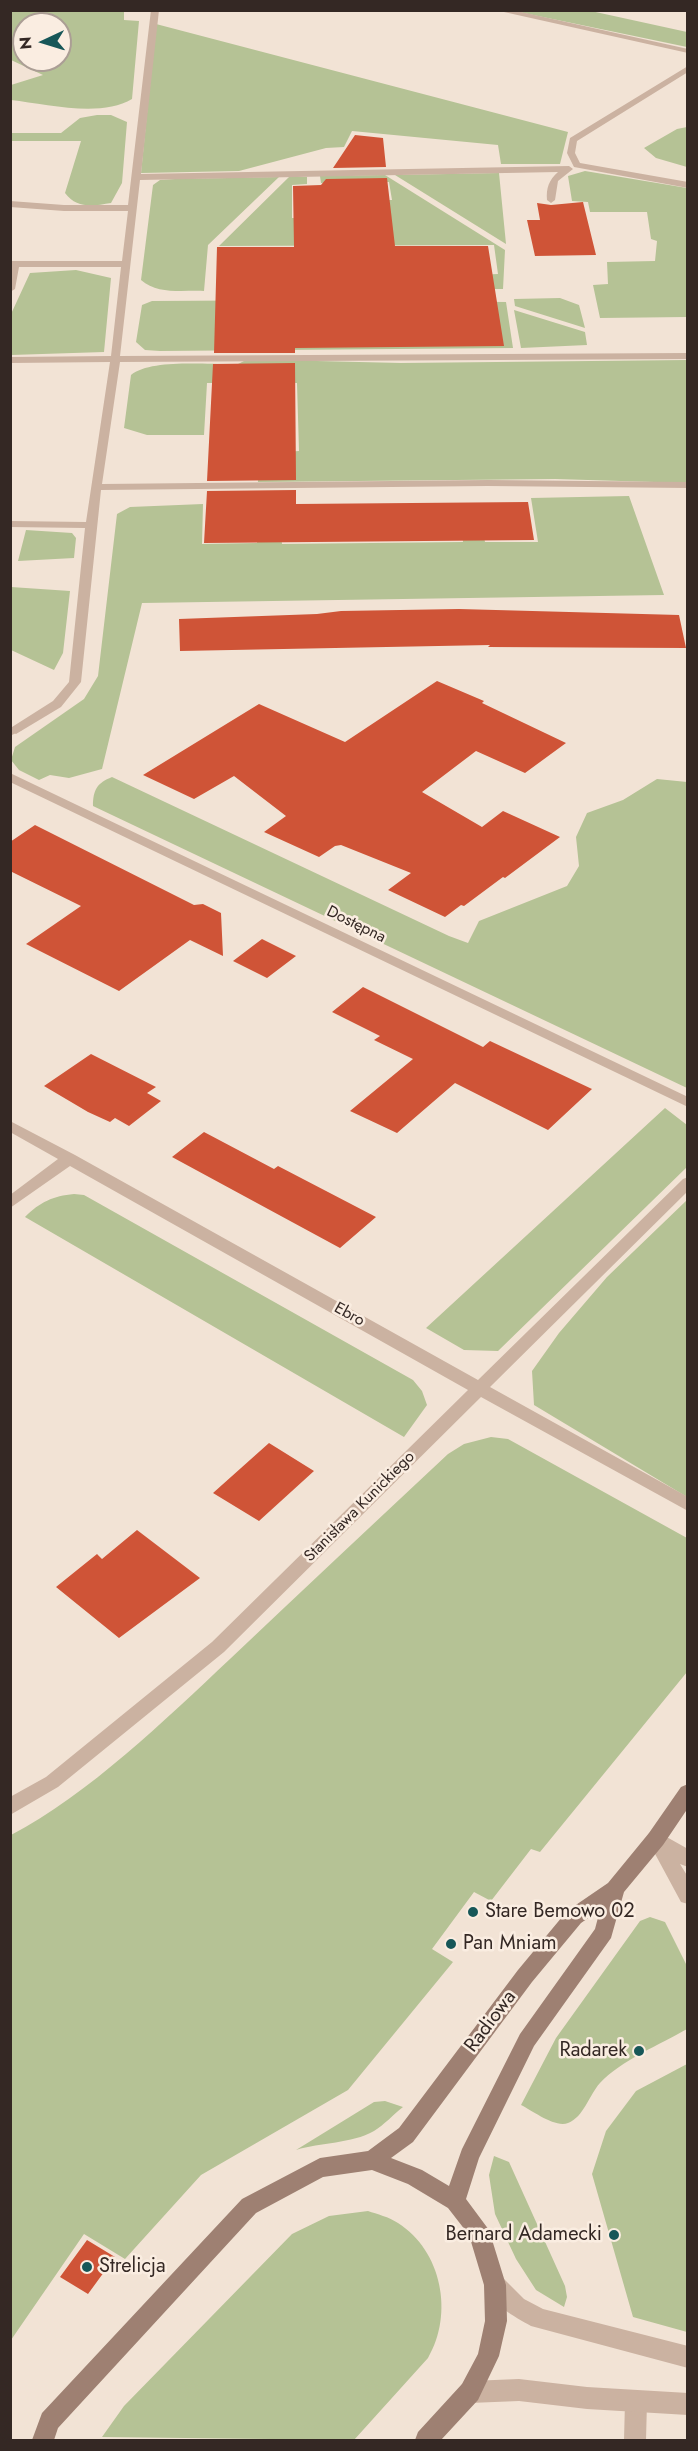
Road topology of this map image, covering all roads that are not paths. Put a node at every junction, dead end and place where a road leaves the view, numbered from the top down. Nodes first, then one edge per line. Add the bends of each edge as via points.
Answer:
1 (155, 10) edge
2 (500, 10) edge
3 (687, 51) edge
4 (687, 68) edge
5 (573, 167) junction
6 (136, 177) junction
7 (687, 185) edge
8 (551, 200) dead end
9 (10, 204) edge
10 (133, 208) junction
11 (13, 264) edge
12 (126, 264) junction
13 (10, 289) edge
14 (687, 356) edge
15 (10, 360) edge
16 (115, 360) junction
17 (687, 485) edge
18 (98, 487) junction
19 (10, 524) edge
20 (92, 525) junction
21 (13, 732) edge
22 (10, 777) edge
23 (687, 1103) edge
24 (10, 1126) edge
25 (70, 1158) junction
26 (687, 1182) edge
27 (10, 1203) edge
28 (478, 1388) junction
29 (687, 1505) edge
30 (687, 1792) edge
31 (10, 1807) edge
32 (656, 1839) junction
33 (687, 1859) edge
34 (615, 1889) junction
35 (687, 1896) edge
36 (372, 2160) junction
37 (455, 2201) junction
38 (495, 2285) junction
39 (687, 2357) edge
40 (470, 2392) junction
41 (636, 2402) junction
42 (687, 2404) edge
43 (43, 2440) edge
44 (426, 2440) edge
45 (635, 2440) edge

1 - 6 street
2 - 3 street
4 - 5 street via 573,140
5 - 6 street
5 - 7 street
5 - 8 street via 556,175 550,188
6 - 10 street
9 - 10 street
10 - 12 street
11 - 12 street
11 - 13 street
12 - 16 street
14 - 16 street
15 - 16 street
16 - 18 street
17 - 18 street
18 - 20 street
19 - 20 street
20 - 21 street via 75,682 57,704
22 - 23 street, Dostępna
24 - 25 street, Ebro
25 - 27 street
25 - 28 street, Ebro
26 - 28 street, Stanisława Kunickiego
28 - 29 street, Ebro
28 - 31 street, Stanisława Kunickiego via 218,1647 52,1782
30 - 32 main road, Radiowa
32 - 33 street
32 - 34 main road, Radiowa
32 - 35 street
34 - 36 main road, Radiowa via 574,1917 406,2135
34 - 37 main road, Radiowa via 604,1932 527,2040 469,2156
36 - 37 main road via 416,2177
36 - 43 main road via 320,2168 249,2206 50,2421
37 - 38 main road via 478,2230
38 - 39 street via 516,2306 540,2319
38 - 40 main road via 496,2321 488,2356
40 - 41 street via 519,2390
40 - 44 main road
41 - 42 street
41 - 45 street

